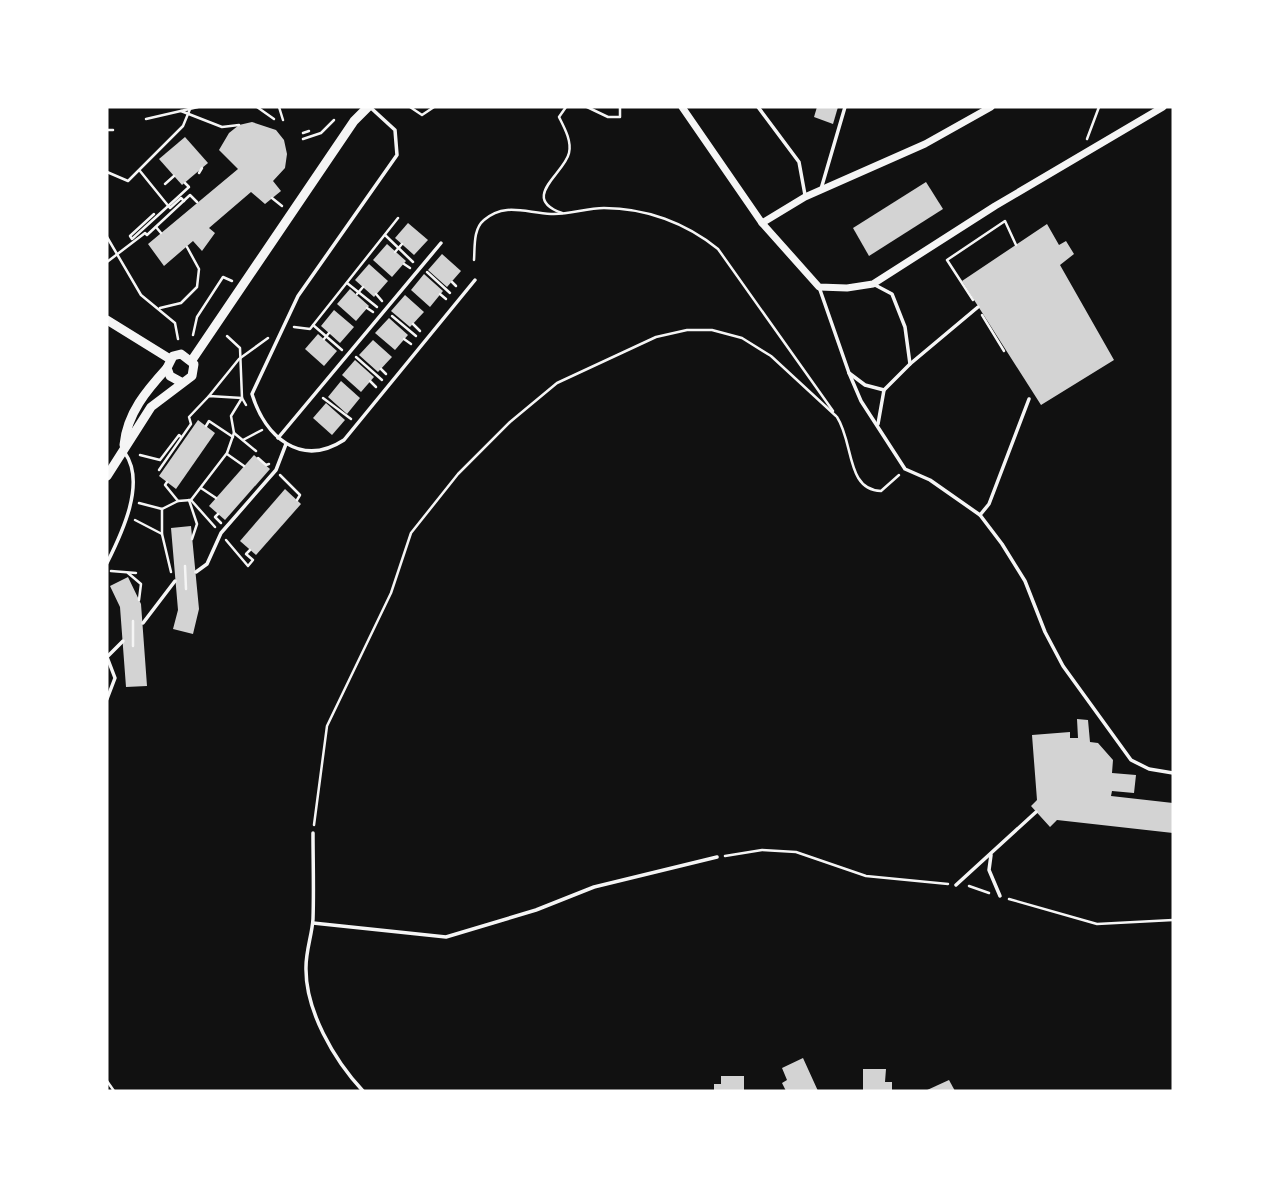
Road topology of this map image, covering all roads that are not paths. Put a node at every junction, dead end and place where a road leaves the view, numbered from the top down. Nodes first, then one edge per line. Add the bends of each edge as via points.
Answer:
1 (369, 107) edge
2 (682, 107) edge
3 (758, 107) edge
4 (845, 107) edge
5 (991, 107) edge
6 (1163, 107) edge
7 (820, 191) junction
8 (805, 197) junction
9 (762, 223) junction
10 (441, 243) dead end
11 (475, 280) dead end
12 (873, 284) junction
13 (819, 287) junction
14 (978, 307) road end
15 (107, 320) edge
16 (192, 360) junction
17 (169, 363) junction
18 (910, 364) junction
19 (849, 373) junction
20 (181, 382) junction
21 (884, 390) junction
22 (1028, 399) dead end
23 (878, 424) junction
24 (278, 438) junction
25 (286, 444) junction
26 (123, 450) junction
27 (107, 475) edge
28 (980, 515) junction
29 (107, 563) edge
30 (195, 572) dead end
31 (175, 582) dead end
32 (143, 623) dead end
33 (123, 641) dead end
34 (107, 657) edge
35 (107, 699) edge
36 (1173, 773) edge
37 (1036, 812) dead end
38 (313, 833) road end
39 (992, 853) junction
40 (717, 857) road end
41 (956, 885) road end
42 (1000, 896) road end
43 (313, 923) junction
44 (363, 1091) edge

1 - 16 street via 354,121
1 - 24 lane via 395,130 397,155 299,296 253,394 264,423
2 - 9 street
3 - 8 lane via 799,162
4 - 7 lane
5 - 7 street via 925,144
6 - 12 street
7 - 8 street
8 - 9 street
9 - 13 street
10 - 24 lane
11 - 25 lane via 344,440 328,451
12 - 13 street
12 - 18 lane via 892,293 905,327
13 - 19 lane
14 - 18 lane
15 - 17 street
16 - 17 street via 181,354
16 - 20 street via 194,372
17 - 20 street via 170,376
17 - 26 street via 128,423
18 - 21 lane
19 - 21 lane
19 - 23 lane
20 - 26 street via 151,407
21 - 23 lane
22 - 28 lane via 989,504
23 - 28 lane via 905,469
24 - 25 lane
25 - 30 lane via 276,470 219,532 207,564
26 - 27 street
26 - 29 lane via 133,465 133,490
28 - 36 lane via 1025,581 1063,666 1100,721 1131,760
31 - 32 lane
33 - 34 lane
34 - 35 lane via 115,678
37 - 39 lane
38 - 43 lane
39 - 41 lane
39 - 42 lane via 989,870
40 - 43 lane via 594,887 446,937
43 - 44 lane via 307,942 308,994 335,1053

